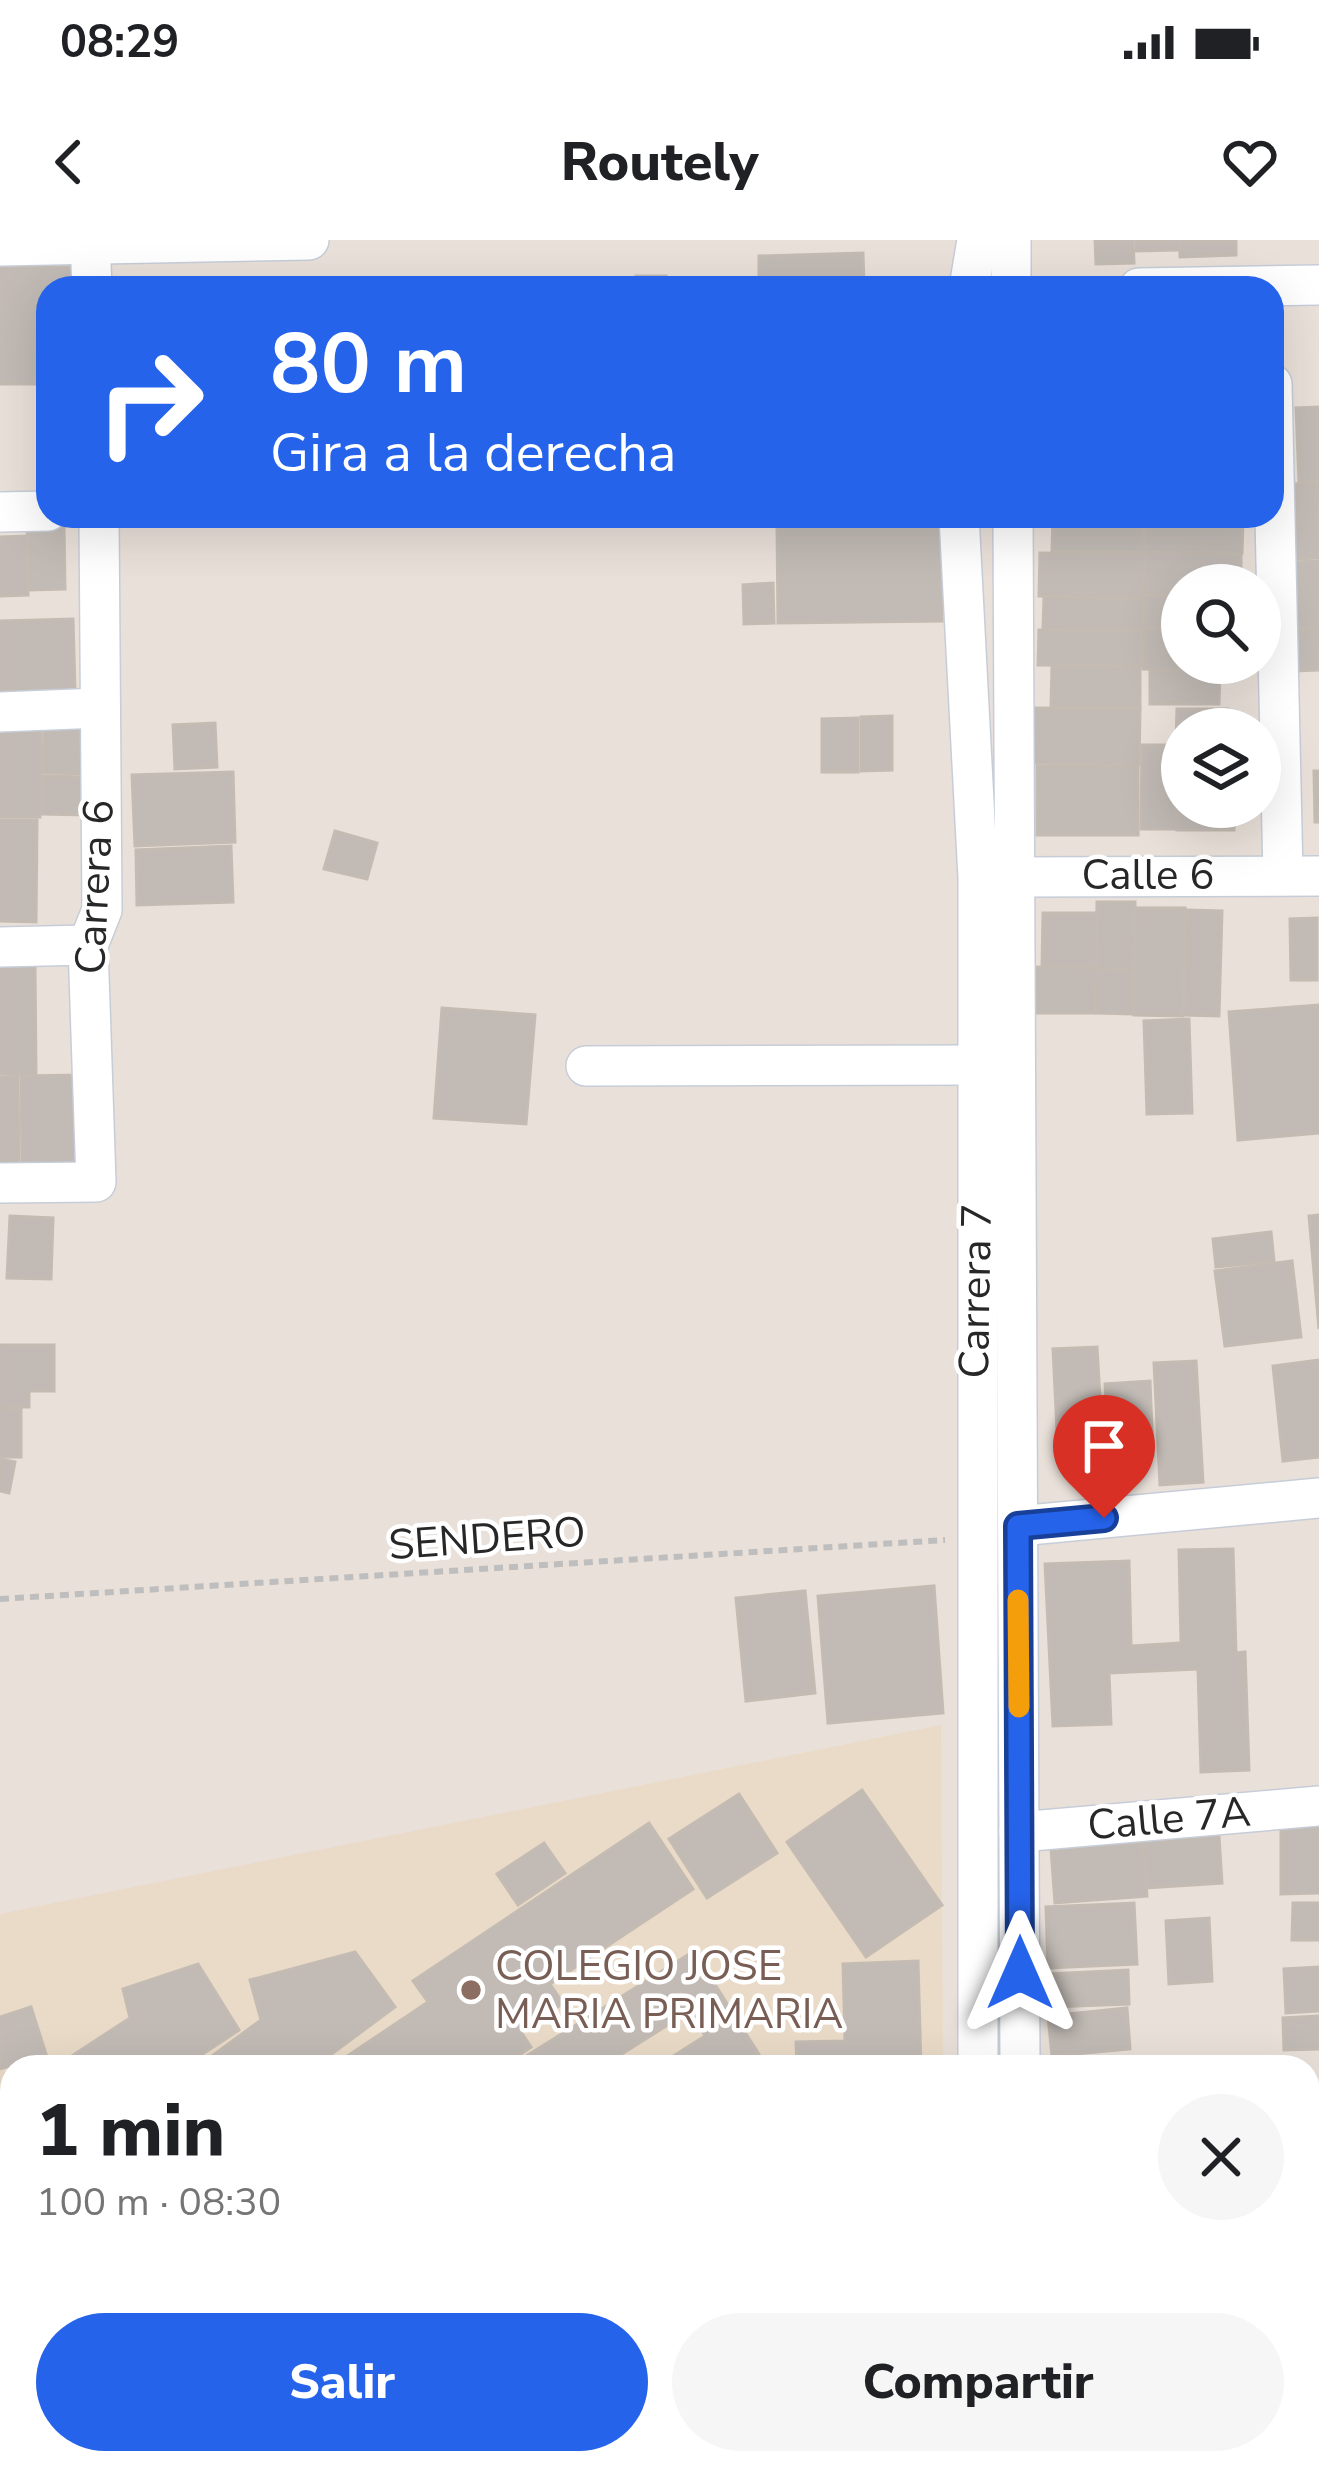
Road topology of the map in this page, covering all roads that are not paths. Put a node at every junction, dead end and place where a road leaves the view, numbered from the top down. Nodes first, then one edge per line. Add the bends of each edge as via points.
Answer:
1 (309, 240) edge
2 (977, 240) edge
3 (1011, 240) edge
4 (90, 242) edge
5 (0, 245) edge
6 (91, 276) edge
7 (975, 276) edge
8 (1011, 276) edge
9 (1319, 285) edge
10 (1284, 286) edge
11 (36, 511) edge
12 (0, 512) edge
13 (99, 528) edge
14 (960, 528) edge
15 (1012, 528) edge
16 (1280, 528) edge
17 (100, 708) junction
18 (0, 712) edge
19 (996, 876) junction
20 (1301, 876) edge
21 (88, 945) junction
22 (0, 947) edge
23 (978, 1065) junction
24 (586, 1066) dead end
25 (10, 1183) edge
26 (1319, 1498) edge
27 (1018, 1526) junction
28 (1319, 1806) edge
29 (1019, 1832) junction
30 (978, 2055) edge
31 (1021, 2055) edge

1 - 4 street
2 - 7 street
3 - 8 street
4 - 5 street
4 - 6 street
9 - 10 street
11 - 12 street
13 - 17 street, Carrera 6
14 - 19 street, Carrera 7
15 - 19 street, Carrera 7
16 - 20 street
17 - 18 street
17 - 21 street, Carrera 6 via 102,910
19 - 20 street, Calle 6
19 - 23 street, Carrera 7
19 - 27 street, Carrera 7
21 - 22 street
21 - 25 street, Carrera 6 via 96,1182
23 - 24 street
23 - 30 street, Carrera 7
26 - 27 street
27 - 29 street, Carrera 7
28 - 29 street, Calle 7A
29 - 31 street, Carrera 7

